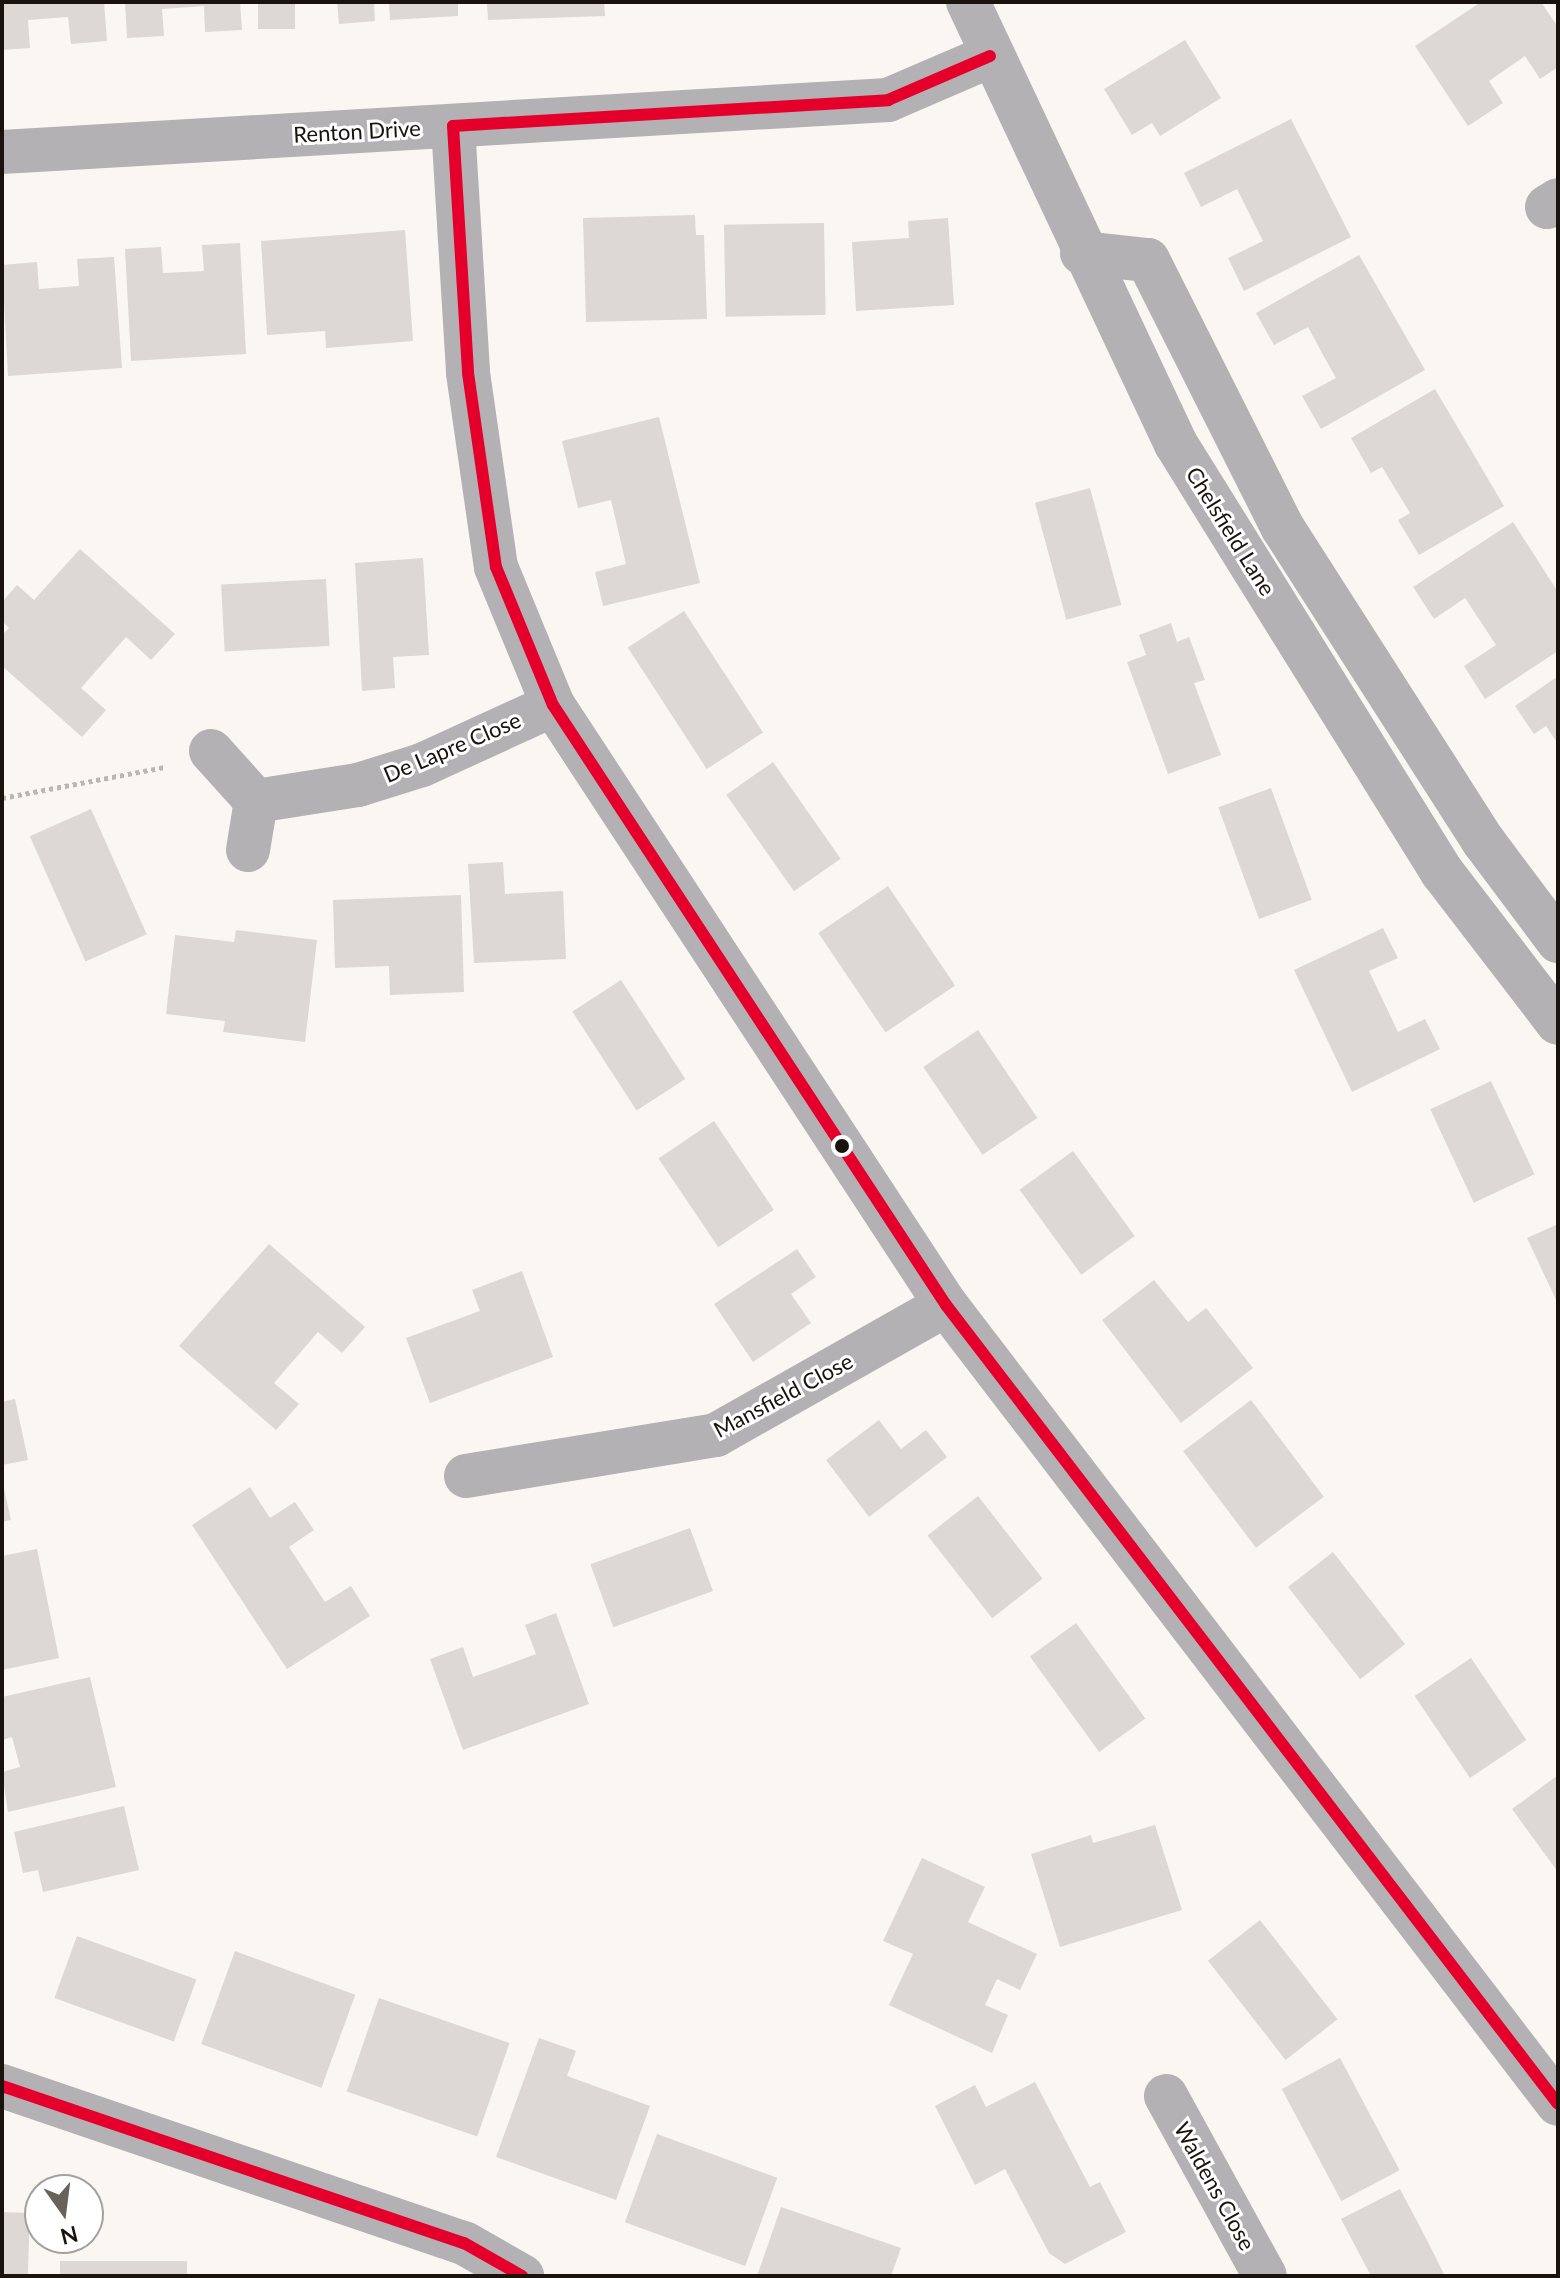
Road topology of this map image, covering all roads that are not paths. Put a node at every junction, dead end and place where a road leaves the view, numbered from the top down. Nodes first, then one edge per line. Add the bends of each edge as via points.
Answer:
1 (968, 2) edge
2 (990, 56) junction
3 (453, 126) junction
4 (2, 152) edge
5 (1082, 253) junction
6 (553, 705) junction
7 (211, 751) road end
8 (256, 801) junction
9 (248, 850) dead end
10 (1558, 941) edge
11 (1558, 1023) edge
12 (946, 1305) junction
13 (466, 1476) dead end
14 (2, 2086) edge
15 (1166, 2096) dead end
16 (1558, 2104) edge
17 (522, 2276) edge
18 (1265, 2276) edge

1 - 2 street, Chelsfield Lane
2 - 3 street, Renton Drive via 888,100
2 - 5 street, Chelsfield Lane
3 - 4 street, Renton Drive
3 - 6 street via 468,373 496,567
5 - 10 street via 1148,260 1283,528 1484,842
5 - 11 street, Chelsfield Lane via 1192,469 1442,872
6 - 8 street, De Lapre Close via 422,765 358,785
6 - 12 street
7 - 8 street
8 - 9 street
12 - 13 street, Mansfield Close via 716,1435
12 - 16 street
14 - 17 street via 464,2243
15 - 18 street, Waldens Close

